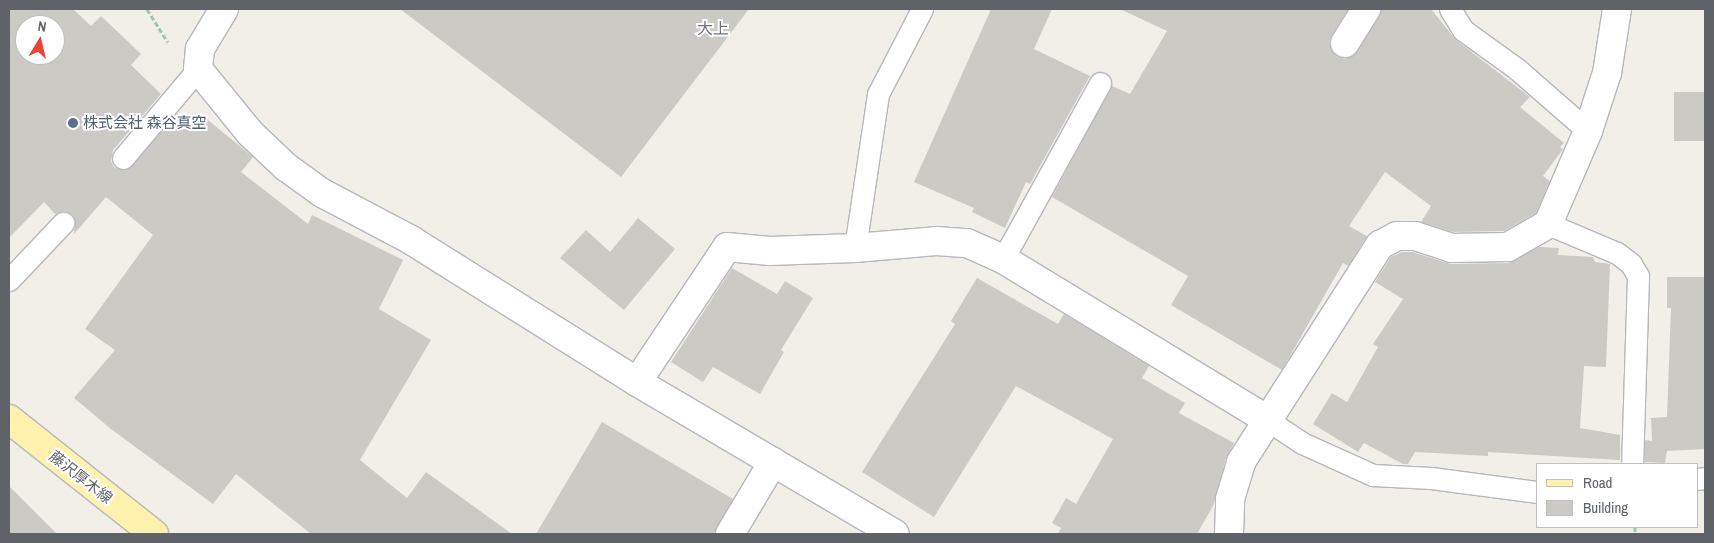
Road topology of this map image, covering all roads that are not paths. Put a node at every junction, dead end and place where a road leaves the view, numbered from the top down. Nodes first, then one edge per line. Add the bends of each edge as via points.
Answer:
1 (224, 9) edge
2 (922, 9) edge
3 (1366, 9) edge
4 (1450, 9) edge
5 (1617, 9) edge
6 (1345, 43) dead end
7 (198, 69) junction
8 (1100, 83) dead end
9 (1588, 131) junction
10 (123, 158) dead end
11 (63, 222) dead end
12 (1548, 224) junction
13 (855, 248) junction
14 (1003, 259) junction
15 (9, 280) edge
16 (637, 382) junction
17 (9, 419) edge
18 (1266, 419) junction
19 (773, 462) junction
20 (1632, 463) edge
21 (1536, 492) edge
22 (154, 534) edge
23 (730, 534) edge
24 (895, 534) edge
25 (1229, 534) edge

1 - 7 street via 200,49
2 - 13 lane via 878,94
3 - 6 street
4 - 9 lane via 1463,30 1517,69
5 - 9 street via 1607,73
7 - 10 lane
7 - 16 street via 250,133 286,168 322,193 411,240
8 - 14 lane
9 - 12 street
11 - 15 lane
12 - 18 street via 1508,247 1450,248 1415,236 1397,236 1380,245
12 - 20 lane via 1617,253 1631,264 1638,276
13 - 14 street via 936,241 967,243
13 - 16 street via 770,251 727,247
14 - 18 street
16 - 19 street
17 - 22 main road, 藤沢厚木線
18 - 21 lane via 1302,443 1373,475 1431,478
18 - 25 street via 1241,462 1230,499
19 - 23 street
19 - 24 street

